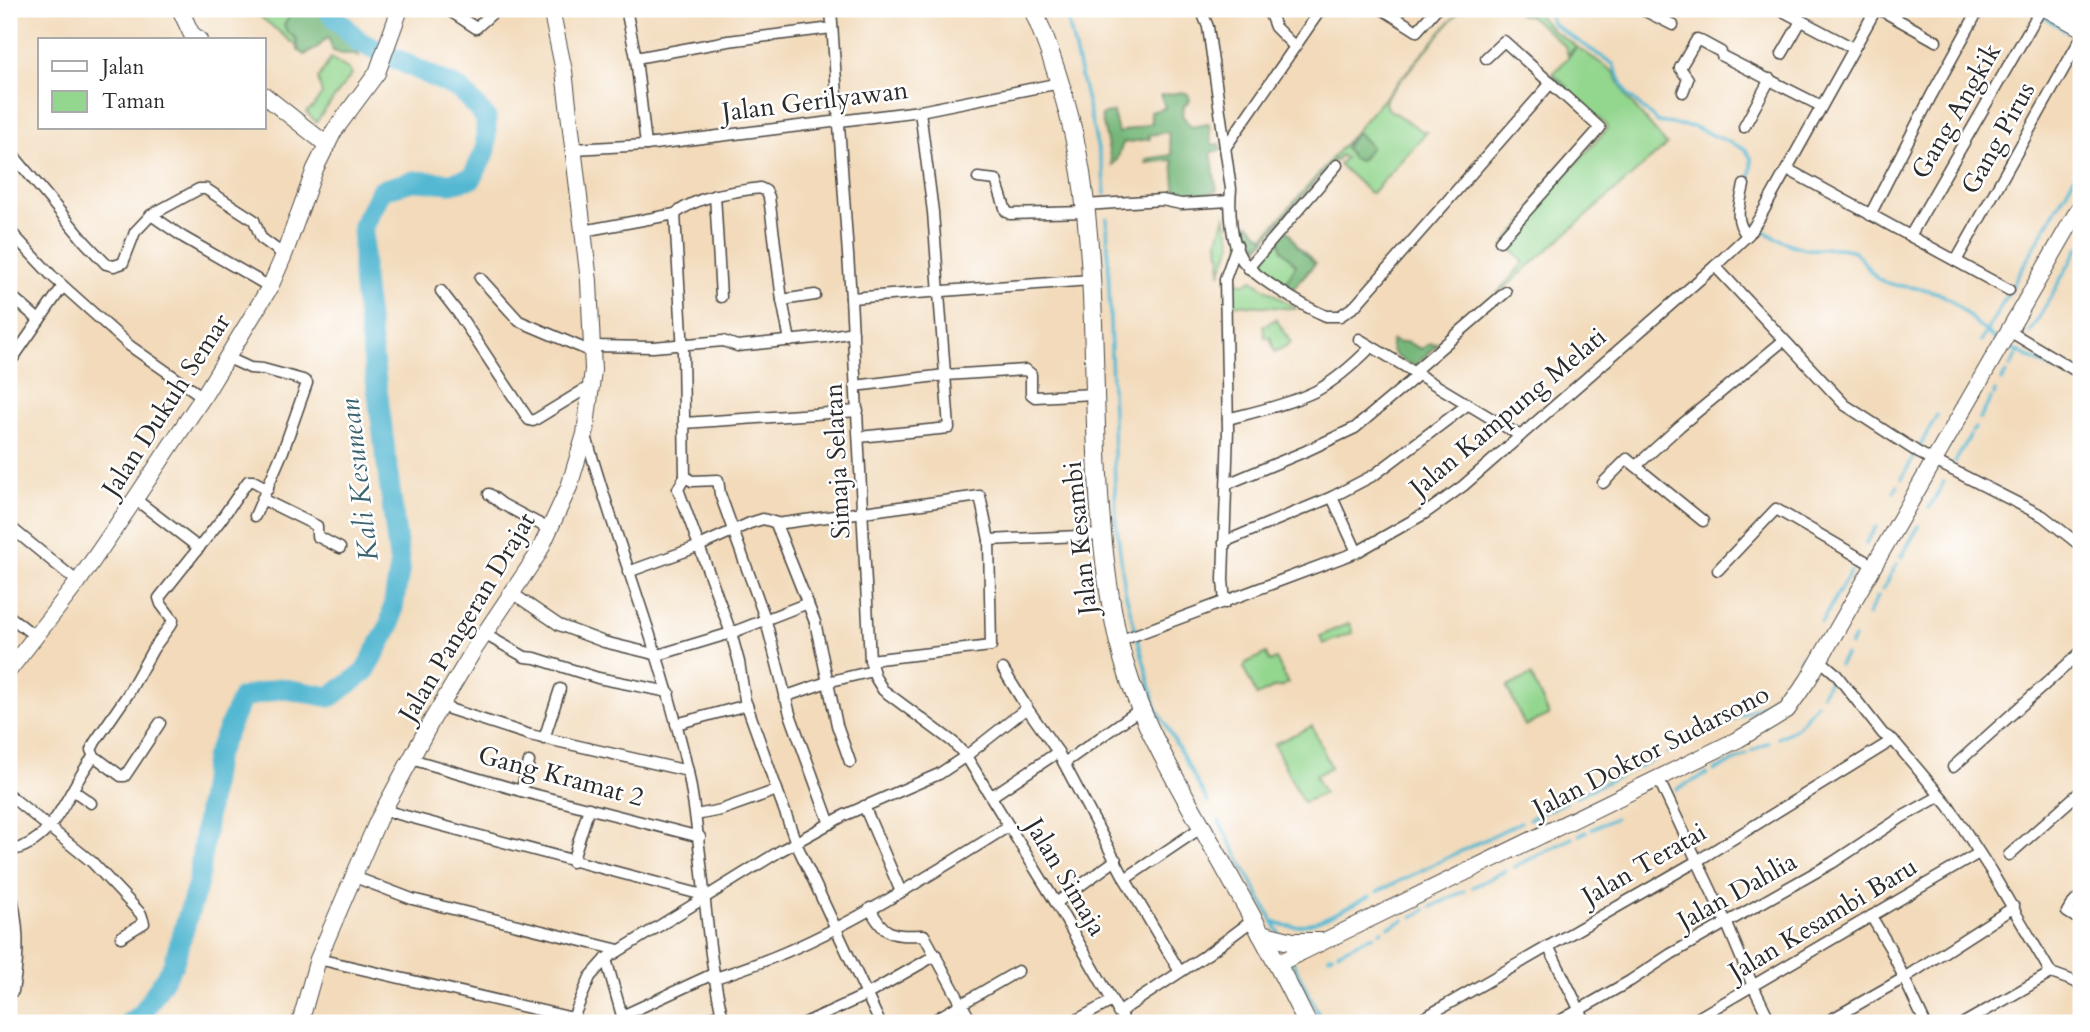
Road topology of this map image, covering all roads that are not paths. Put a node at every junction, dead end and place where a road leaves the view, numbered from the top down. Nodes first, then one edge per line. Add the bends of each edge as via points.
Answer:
1 (180, 9) edge
2 (447, 9) edge
3 (496, 9) edge
4 (551, 9) edge
5 (626, 9) edge
6 (831, 9) edge
7 (1033, 9) edge
8 (1201, 9) edge
9 (1268, 9) edge
10 (1321, 9) edge
11 (1382, 9) edge
12 (1436, 9) edge
13 (1641, 9) edge
14 (1779, 9) edge
15 (1877, 9) edge
16 (1979, 9) edge
17 (2041, 9) edge
18 (2048, 9) edge
19 (399, 11) edge
20 (1801, 21) junction
21 (1673, 25) dead end
22 (832, 28) junction
23 (2081, 28) edge
24 (197, 38) edge
25 (2081, 38) edge
26 (1936, 41) dead end
27 (1294, 46) junction
28 (1853, 48) junction
29 (1782, 54) dead end
30 (636, 58) junction
31 (1486, 58) dead end
32 (1770, 79) junction
33 (1060, 83) junction
34 (1552, 83) junction
35 (1683, 92) dead end
36 (266, 97) edge
37 (1821, 106) junction
38 (920, 111) junction
39 (840, 121) junction
40 (1744, 127) dead end
41 (327, 145) junction
42 (646, 145) junction
43 (1225, 148) junction
44 (574, 149) junction
45 (9, 150) edge
46 (1337, 164) dead end
47 (1787, 169) junction
48 (978, 178) dead end
49 (1744, 185) dead end
50 (715, 195) junction
51 (1230, 201) junction
52 (2081, 205) edge
53 (1095, 206) junction
54 (674, 214) junction
55 (151, 215) junction
56 (1870, 215) junction
57 (9, 230) edge
58 (583, 231) junction
59 (1748, 234) junction
60 (1910, 236) junction
61 (1500, 240) dead end
62 (1237, 245) junction
63 (284, 255) junction
64 (1956, 261) junction
65 (1715, 266) junction
66 (1248, 268) junction
67 (480, 278) dead end
68 (1090, 280) junction
69 (63, 286) junction
70 (270, 287) junction
71 (441, 291) dead end
72 (938, 292) junction
73 (1506, 292) dead end
74 (2014, 293) junction
75 (9, 294) edge
76 (815, 295) dead end
77 (721, 297) dead end
78 (851, 298) junction
79 (782, 300) junction
80 (39, 320) junction
81 (853, 331) junction
82 (2008, 332) junction
83 (1359, 339) dead end
84 (790, 341) junction
85 (1783, 341) junction
86 (683, 345) junction
87 (1371, 347) junction
88 (592, 349) junction
89 (226, 357) junction
90 (9, 364) edge
91 (1416, 374) junction
92 (2081, 374) edge
93 (945, 375) junction
94 (592, 385) junction
95 (855, 386) junction
96 (1094, 394) junction
97 (203, 397) junction
98 (1467, 405) junction
99 (858, 411) junction
100 (1228, 419) junction
101 (684, 423) junction
102 (585, 434) junction
103 (1519, 435) junction
104 (859, 437) junction
105 (1934, 461) junction
106 (1636, 466) junction
107 (685, 477) junction
108 (1603, 483) dead end
109 (1227, 484) junction
110 (265, 494) junction
111 (489, 494) dead end
112 (1332, 497) junction
113 (135, 499) junction
114 (863, 512) junction
115 (255, 516) dead end
116 (1703, 521) dead end
117 (777, 523) junction
118 (9, 526) edge
119 (549, 529) junction
120 (733, 530) junction
121 (1102, 535) junction
122 (989, 540) junction
123 (1224, 542) junction
124 (701, 545) junction
125 (2081, 545) edge
126 (200, 548) junction
127 (340, 548) dead end
128 (1357, 552) junction
129 (1874, 566) junction
130 (1718, 570) dead end
131 (628, 572) junction
132 (78, 582) junction
133 (512, 593) junction
134 (808, 603) junction
135 (1225, 603) junction
136 (9, 616) edge
137 (766, 621) junction
138 (732, 633) junction
139 (484, 634) junction
140 (35, 636) junction
141 (1130, 637) junction
142 (2081, 652) edge
143 (657, 655) junction
144 (1820, 660) junction
145 (871, 665) junction
146 (1003, 669) dead end
147 (9, 670) edge
148 (827, 682) junction
149 (560, 689) dead end
150 (668, 692) junction
151 (785, 697) junction
152 (747, 705) junction
153 (440, 706) junction
154 (1027, 708) junction
155 (1139, 710) junction
156 (160, 723) dead end
157 (676, 724) junction
158 (544, 739) junction
159 (1893, 740) junction
160 (1058, 752) junction
161 (94, 756) junction
162 (966, 756) junction
163 (411, 759) junction
164 (528, 762) dead end
165 (850, 762) dead end
166 (1064, 763) junction
167 (1953, 766) dead end
168 (688, 771) junction
169 (1658, 778) junction
170 (74, 790) junction
171 (521, 790) junction
172 (777, 790) junction
173 (2081, 791) edge
174 (9, 795) edge
175 (992, 796) junction
176 (1940, 796) junction
177 (91, 803) dead end
178 (864, 807) junction
179 (589, 808) junction
180 (383, 810) junction
181 (696, 815) junction
182 (830, 824) junction
183 (1009, 827) junction
184 (1202, 827) junction
185 (48, 828) junction
186 (700, 837) junction
187 (796, 843) junction
188 (9, 851) edge
189 (1979, 853) junction
190 (2009, 855) dead end
191 (1116, 860) junction
192 (1697, 860) junction
193 (572, 862) junction
194 (352, 876) junction
195 (1125, 878) junction
196 (9, 884) edge
197 (901, 892) junction
198 (2081, 895) edge
199 (703, 897) junction
200 (1056, 903) junction
201 (2014, 907) junction
202 (870, 908) junction
203 (2081, 913) edge
204 (1871, 916) junction
205 (1727, 924) junction
206 (835, 927) junction
207 (121, 937) dead end
208 (1320, 942) joint
209 (1275, 944) junction
210 (1548, 946) junction
211 (619, 950) junction
212 (936, 956) junction
213 (318, 959) junction
214 (606, 959) junction
215 (1018, 971) dead end
216 (1180, 972) junction
217 (2051, 973) junction
218 (713, 976) junction
219 (1904, 978) junction
220 (1753, 986) junction
221 (2081, 987) edge
222 (13, 991) dead end
223 (866, 995) junction
224 (1112, 1001) junction
225 (963, 1004) junction
226 (1580, 1010) junction
227 (1118, 1013) junction
228 (723, 1018) edge
229 (623, 1019) edge
230 (572, 1021) edge
231 (1421, 1022) edge
232 (300, 1023) edge
233 (699, 1023) edge
234 (806, 1023) edge
235 (880, 1023) edge
236 (929, 1023) edge
237 (972, 1023) edge
238 (1071, 1023) edge
239 (1125, 1023) edge
240 (1307, 1023) edge
241 (1556, 1023) edge
242 (1586, 1023) edge
243 (1689, 1023) edge
244 (1771, 1023) edge
245 (1825, 1023) edge
246 (1925, 1023) edge
247 (1964, 1023) edge

1 - 24 street
2 - 3 street via 476,27
4 - 44 street, Jalan Pangeran Drajat
5 - 30 street
6 - 22 street, Simaja Selatan
7 - 33 main road, Jalan Kesambi
8 - 43 street via 1208,27
9 - 27 street via 1275,27
10 - 27 street
11 - 12 street via 1417,31
13 - 21 street
14 - 20 street
15 - 26 street
15 - 28 street, Jalan Kampung Melati
16 - 56 street
17 - 60 street, Gang Angkik
18 - 23 street
19 - 41 street, Jalan Dukuh Semar via 380,68
20 - 28 street
20 - 29 street
22 - 30 street
22 - 39 street, Simaja Selatan
25 - 64 street, Gang Pirus
27 - 43 street
28 - 37 street, Jalan Kampung Melati
30 - 42 street
31 - 34 street via 1503,40
32 - 35 street via 1697,39 1680,68 1688,79
32 - 37 street
32 - 40 street
33 - 38 street, Jalan Gerilyawan
33 - 53 main road, Jalan Kesambi
34 - 61 street via 1600,128
34 - 66 street via 1347,312 1322,315
36 - 41 street
37 - 47 street, Jalan Kampung Melati
38 - 39 street, Jalan Gerilyawan
38 - 72 street
39 - 42 street, Jalan Gerilyawan
39 - 78 street, Simaja Selatan
41 - 63 street, Jalan Dukuh Semar
42 - 44 street, Jalan Gerilyawan
43 - 51 street
44 - 58 street, Jalan Pangeran Drajat
45 - 55 street via 106,264 123,263 135,232
46 - 66 street
47 - 56 street
47 - 59 street, Jalan Kampung Melati
48 - 53 street via 996,180 1010,215
49 - 59 street via 1738,215
50 - 54 street
50 - 77 street
50 - 79 street via 766,191
51 - 53 street via 1181,204 1162,200
51 - 62 street
52 - 74 street, Jalan Doktor Sudarsono
53 - 68 main road, Jalan Kesambi
54 - 58 street
54 - 86 street
55 - 63 street via 199,189 209,190 254,220 261,238
55 - 70 street
56 - 60 street
57 - 69 street
58 - 88 street, Jalan Pangeran Drajat
59 - 65 street, Jalan Kampung Melati
60 - 64 street
62 - 66 street
62 - 100 street via 1225,279
63 - 70 street, Jalan Dukuh Semar
64 - 74 street
65 - 85 street
65 - 103 street, Jalan Kampung Melati
67 - 88 street via 519,321
68 - 72 street
68 - 96 main road, Jalan Kesambi
69 - 80 street
69 - 97 street via 130,346
70 - 89 street, Jalan Dukuh Semar
71 - 94 street via 531,421
72 - 78 street
72 - 93 street
73 - 91 street
74 - 82 street, Jalan Doktor Sudarsono
75 - 80 street
76 - 79 street
78 - 81 street, Simaja Selatan
79 - 84 street
80 - 90 street
81 - 84 street
81 - 95 street, Simaja Selatan
82 - 92 street
82 - 105 street, Jalan Doktor Sudarsono
83 - 87 street
84 - 86 street
85 - 105 street via 1845,405
85 - 106 street
86 - 88 street
86 - 101 street
87 - 91 street
87 - 100 street via 1318,390
88 - 94 street, Jalan Pangeran Drajat
89 - 97 street, Jalan Dukuh Semar
89 - 110 street via 307,383
91 - 98 street
91 - 109 street via 1355,428
93 - 95 street
93 - 96 street via 1026,370 1035,397
93 - 104 street via 949,429
94 - 102 street, Jalan Pangeran Drajat
95 - 99 street, Simaja Selatan
96 - 121 main road, Jalan Kesambi
97 - 113 street, Jalan Dukuh Semar
98 - 103 street
98 - 112 street via 1387,467
99 - 101 street
99 - 104 street, Simaja Selatan
100 - 109 street
101 - 107 street
102 - 119 street, Jalan Pangeran Drajat
102 - 131 street
103 - 128 street, Jalan Kampung Melati via 1453,494
104 - 114 street, Simaja Selatan
105 - 125 street via 2043,516
105 - 129 street, Jalan Doktor Sudarsono
106 - 108 street via 1624,460
106 - 116 street
107 - 120 street via 718,480
107 - 124 street via 678,489
109 - 123 street
110 - 115 street
110 - 126 street via 248,481
110 - 127 street via 315,524 317,536
111 - 119 street
112 - 123 street
112 - 128 street
113 - 126 street
113 - 132 street, Jalan Dukuh Semar
114 - 117 street
114 - 122 street via 981,496
114 - 145 street, Simaja Selatan
117 - 120 street via 763,519
117 - 134 street
118 - 132 street
119 - 133 street, Jalan Pangeran Drajat
120 - 124 street
120 - 137 street
121 - 122 street
121 - 141 main road, Jalan Kesambi via 1109,593
122 - 145 street via 990,648
123 - 135 street
124 - 131 street
124 - 138 street
126 - 161 street via 159,598 172,623 94,742
128 - 135 street, Jalan Kampung Melati
129 - 130 street via 1776,509
129 - 144 street, Jalan Doktor Sudarsono
131 - 143 street
132 - 140 street, Jalan Dukuh Semar
133 - 139 street, Jalan Pangeran Drajat
133 - 143 street via 559,625
134 - 137 street
134 - 148 street
135 - 141 street, Jalan Kampung Melati
136 - 140 street
137 - 138 street
137 - 151 street
138 - 143 street
138 - 152 street
139 - 150 street via 527,657
139 - 153 street, Jalan Pangeran Drajat
140 - 147 street, Jalan Dukuh Semar
141 - 155 main road, Jalan Kesambi
142 - 167 street
143 - 150 street
144 - 159 street via 1882,734
144 - 169 street, Jalan Doktor Sudarsono via 1797,698 1776,718
145 - 148 street
145 - 162 street via 883,690
146 - 154 street
148 - 151 street
148 - 165 street
149 - 158 street
150 - 157 street
151 - 182 street
152 - 157 street
152 - 172 street
153 - 158 street
153 - 163 street, Jalan Pangeran Drajat
154 - 160 street
154 - 162 street
155 - 166 street
155 - 184 main road, Jalan Kesambi
156 - 161 street via 125,776
157 - 168 street
158 - 168 street
159 - 176 street
159 - 192 street, Jalan Teratai
160 - 166 street
160 - 175 street
161 - 170 street
162 - 175 street, Jalan Simaja
162 - 178 street via 939,774
163 - 171 street, Gang Kramat 2
163 - 180 street, Jalan Pangeran Drajat
164 - 171 street
166 - 191 street
168 - 181 street
169 - 192 street
169 - 208 street, Jalan Doktor Sudarsono
170 - 177 street
170 - 185 street
171 - 179 street, Gang Kramat 2
172 - 181 street
172 - 187 street
173 - 190 street
174 - 185 street
175 - 183 street, Jalan Simaja
176 - 189 street
176 - 205 street, Jalan Dahlia
178 - 182 street
178 - 197 street
179 - 186 street, Gang Kramat 2
179 - 193 street
180 - 193 street
180 - 194 street, Jalan Pangeran Drajat
181 - 186 street
182 - 187 street
183 - 197 street
183 - 200 street, Jalan Simaja
184 - 195 street
184 - 209 main road, Jalan Kesambi
185 - 188 street via 29,846
185 - 207 street via 92,862 143,917 142,925
186 - 199 street
187 - 199 street
187 - 206 street
189 - 201 street
189 - 204 street, Jalan Kesambi Baru
191 - 195 street
191 - 200 street
192 - 205 street
192 - 210 street, Jalan Teratai
193 - 199 street
194 - 211 street via 412,899
194 - 213 street, Jalan Pangeran Drajat
195 - 216 street
196 - 222 street via 18,923
197 - 202 street
198 - 203 street via 2067,912 2075,917
199 - 211 street
199 - 218 street
200 - 224 street, Jalan Simaja
201 - 217 street
201 - 219 street
202 - 206 street
202 - 212 street via 884,931 897,936 924,935
204 - 219 street
204 - 220 street, Jalan Kesambi Baru
205 - 220 street
205 - 226 street, Jalan Dahlia
206 - 218 street via 775,956
206 - 223 street
208 - 209 main road
209 - 216 street via 1209,953
209 - 240 main road, Jalan Kesambi
210 - 226 street
210 - 231 street, Jalan Teratai
211 - 214 street
212 - 223 street
212 - 225 street
213 - 230 street
213 - 232 street, Jalan Pangeran Drajat
214 - 229 street
214 - 230 street via 590,977
215 - 225 street
216 - 227 street
217 - 221 street
217 - 247 street
218 - 228 street
218 - 229 street
219 - 245 street
219 - 246 street
220 - 243 street, Jalan Kesambi Baru
220 - 244 street
223 - 234 street
223 - 235 street
224 - 227 street, Jalan Simaja
224 - 238 street
225 - 236 street
225 - 237 street
226 - 241 street, Jalan Dahlia
226 - 242 street
227 - 239 street, Jalan Simaja
228 - 233 street

